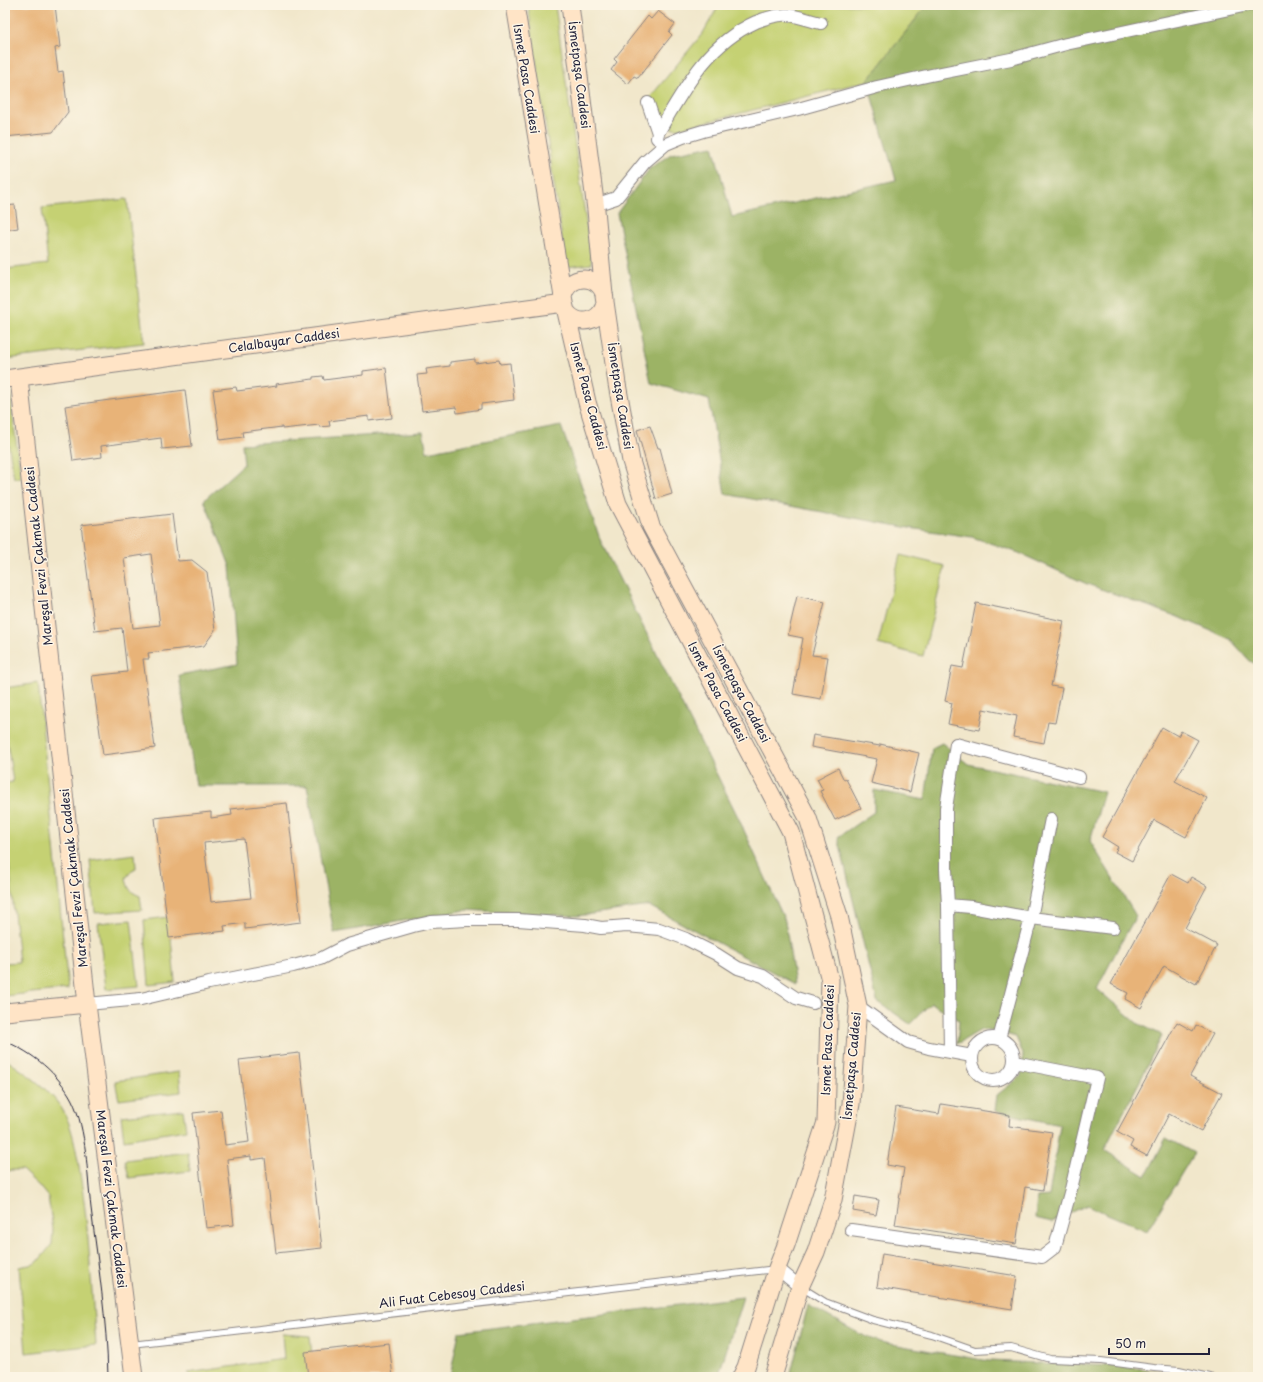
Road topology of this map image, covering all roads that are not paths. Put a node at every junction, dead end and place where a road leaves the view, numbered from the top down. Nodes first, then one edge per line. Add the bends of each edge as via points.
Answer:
1 (515, 5) edge
2 (570, 5) edge
3 (1248, 5) edge
4 (821, 23) dead end
5 (648, 103) dead end
6 (658, 133) junction
7 (655, 153) junction
8 (595, 205) junction
9 (604, 295) junction
10 (564, 302) junction
11 (12, 378) edge
12 (1079, 777) dead end
13 (1051, 819) dead end
14 (948, 904) junction
15 (1031, 918) junction
16 (1113, 928) dead end
17 (812, 1003) dead end
18 (87, 1004) junction
19 (858, 1006) junction
20 (5, 1012) edge
21 (999, 1039) junction
22 (950, 1052) junction
23 (972, 1056) junction
24 (1014, 1062) junction
25 (851, 1230) dead end
26 (777, 1268) junction
27 (800, 1287) junction
28 (130, 1344) junction
29 (134, 1377) edge
30 (741, 1377) edge
31 (773, 1377) edge
32 (1210, 1377) edge

1 - 10 main road, Ismet Pasa Caddesi
2 - 8 main road, İsmetpaşa Caddesi
3 - 7 street via 877,87 703,131 666,144
4 - 6 street via 788,15 769,16 725,40 695,72
5 - 6 street
6 - 7 street
7 - 8 street via 616,198
8 - 9 main road, İsmetpaşa Caddesi
9 - 10 main road via 597,283 584,279 566,289
9 - 10 main road via 604,308 595,318 589,320 575,319 566,309
9 - 19 main road, İsmetpaşa Caddesi via 631,461 651,526 808,818 839,916
10 - 11 main road, Celalbayar Caddesi
10 - 26 main road, Ismet Pasa Caddesi via 587,402 618,504 791,832 830,980 826,1122
11 - 18 main road, Mareşal Fevzi Çakmak Caddesi
12 - 14 street via 956,744 946,808
13 - 15 street
14 - 15 street
14 - 22 street
15 - 16 street
15 - 21 street
17 - 18 street via 796,998 763,976 738,968 686,939 659,929 627,926 601,928 518,920 467,920 413,926 347,944 320,959 293,966 209,982 141,999
18 - 20 main road
18 - 28 main road, Mareşal Fevzi Çakmak Caddesi
19 - 22 street via 908,1042
19 - 27 main road, İsmetpaşa Caddesi via 851,1104 833,1200 816,1252
21 - 23 street via 992,1038 981,1042
21 - 24 street via 1007,1043 1011,1049
22 - 23 street
23 - 24 street via 976,1071 989,1079 1002,1078
24 - 25 street via 1098,1078 1055,1247 1042,1257
26 - 27 street
26 - 28 lane, Ali Fuat Cebesoy Caddesi
26 - 30 main road, Ismet Pasa Caddesi
27 - 31 main road, İsmetpaşa Caddesi
27 - 32 lane via 825,1302 872,1320 932,1335 974,1350 1011,1348 1050,1359 1101,1361 1180,1370
28 - 29 main road, Mareşal Fevzi Çakmak Caddesi

